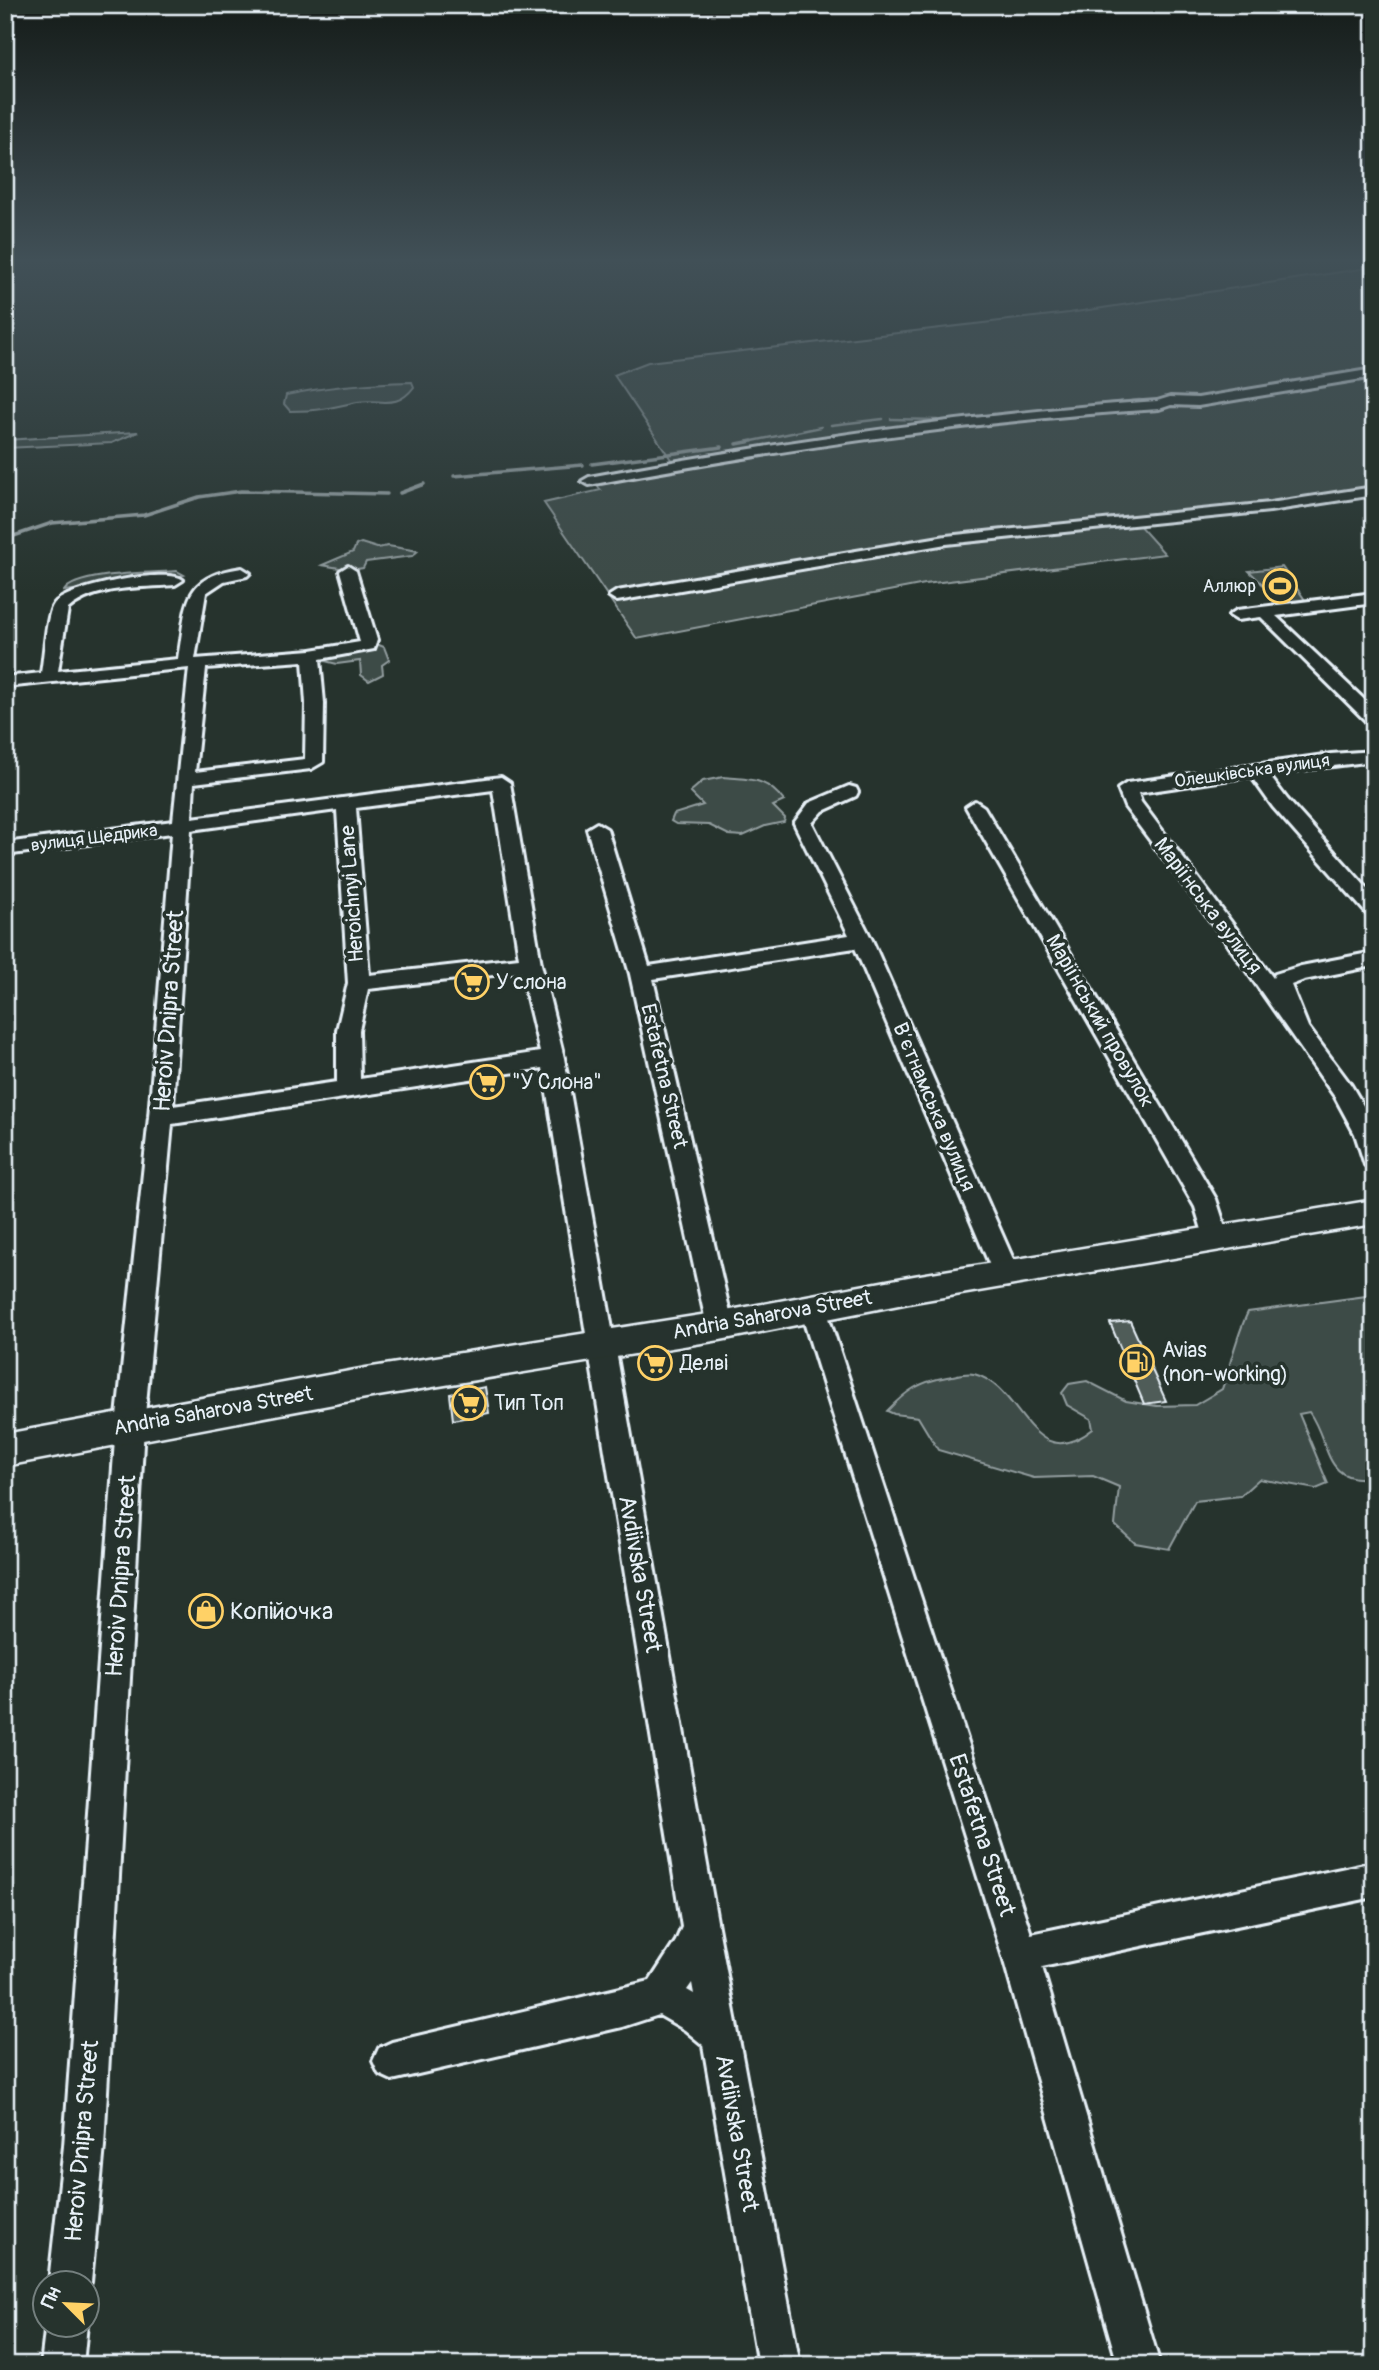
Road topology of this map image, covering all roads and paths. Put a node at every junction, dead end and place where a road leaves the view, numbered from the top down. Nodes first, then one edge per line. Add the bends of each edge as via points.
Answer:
1 (1374, 373) edge
2 (589, 481) dead end
3 (1374, 491) edge
4 (348, 571) dead end
5 (175, 580) junction
6 (198, 592) junction
7 (617, 596) dead end
8 (1374, 598) edge
9 (1269, 611) junction
10 (1237, 615) dead end
11 (311, 654) junction
12 (192, 663) junction
13 (49, 678) junction
14 (5, 682) edge
15 (1374, 719) edge
16 (1374, 756) edge
17 (1258, 771) junction
18 (185, 779) junction
19 (1130, 787) joint
20 (849, 792) dead end
21 (346, 805) junction
22 (975, 807) dead end
23 (183, 828) junction
24 (597, 829) dead end
25 (5, 849) edge
26 (1374, 908) edge
27 (862, 940) junction
28 (1374, 959) edge
29 (530, 964) junction
30 (640, 974) junction
31 (359, 984) junction
32 (1294, 1024) junction
33 (553, 1058) junction
34 (349, 1090) junction
35 (161, 1117) junction
36 (1374, 1158) edge
37 (1374, 1212) edge
38 (1216, 1239) junction
39 (1007, 1275) junction
40 (813, 1309) junction
41 (720, 1326) junction
42 (601, 1343) junction
43 (130, 1426) junction
44 (5, 1450) edge
45 (1374, 1879) edge
46 (700, 1927) junction
47 (1020, 1954) junction
48 (662, 1996) junction
49 (719, 2035) junction
50 (392, 2061) dead end
51 (72, 2268) edge
52 (65, 2338) edge
53 (62, 2365) edge
54 (779, 2365) edge
55 (1139, 2365) edge

1 - 2 street via 1198,402 896,430
3 - 7 street via 1270,507 946,540
4 - 11 street via 368,646
5 - 6 street via 191,582
5 - 6 street via 232,574 204,584
5 - 13 street via 94,590 65,600
6 - 12 street, Heroiv Dnipra Street
8 - 9 street
9 - 10 street
9 - 15 street via 1273,622
11 - 12 street
11 - 18 street via 315,703 311,764
12 - 13 street
12 - 18 street, Heroiv Dnipra Street
13 - 14 street
16 - 17 street, Олешківська вулиця
17 - 19 street, Олешківська вулиця
17 - 26 street via 1280,803
18 - 23 street, Heroiv Dnipra Street
19 - 32 street, Маріїнська вулиця via 1127,792 1132,803
20 - 27 street, Вʼєтнамська вулиця via 818,804 803,823
21 - 23 street
21 - 29 street, Avdiivska Street via 501,783
21 - 31 street, Heroichnyi Lane
22 - 38 street, Маріїнський провулок via 1207,1206
23 - 25 street, вулиця Щедрика
23 - 35 street, Heroiv Dnipra Street
24 - 30 street, Estafetna Street
27 - 30 street
27 - 39 street, Вʼєтнамська вулиця
28 - 32 street via 1283,979 1280,985
29 - 31 street
29 - 33 street, Avdiivska Street
30 - 41 street, Estafetna Street
31 - 34 street, Heroichnyi Lane via 348,1030
32 - 36 street, Маріїнська вулиця via 1348,1100
33 - 34 street
33 - 42 street, Avdiivska Street
34 - 35 street
35 - 43 street, Heroiv Dnipra Street
37 - 38 main road, Andria Saharova Street
38 - 39 main road, Andria Saharova Street
39 - 40 main road, Andria Saharova Street
40 - 41 main road, Andria Saharova Street
40 - 47 street, Estafetna Street
41 - 42 main road, Andria Saharova Street
42 - 43 main road, Andria Saharova Street
42 - 46 street, Avdiivska Street
43 - 44 main road, Andria Saharova Street
43 - 51 street, Heroiv Dnipra Street via 84,2146
45 - 47 street
46 - 48 street
46 - 49 street, Avdiivska Street
47 - 55 street, Estafetna Street
48 - 49 street
48 - 50 street
49 - 54 street, Avdiivska Street
52 - 53 street

